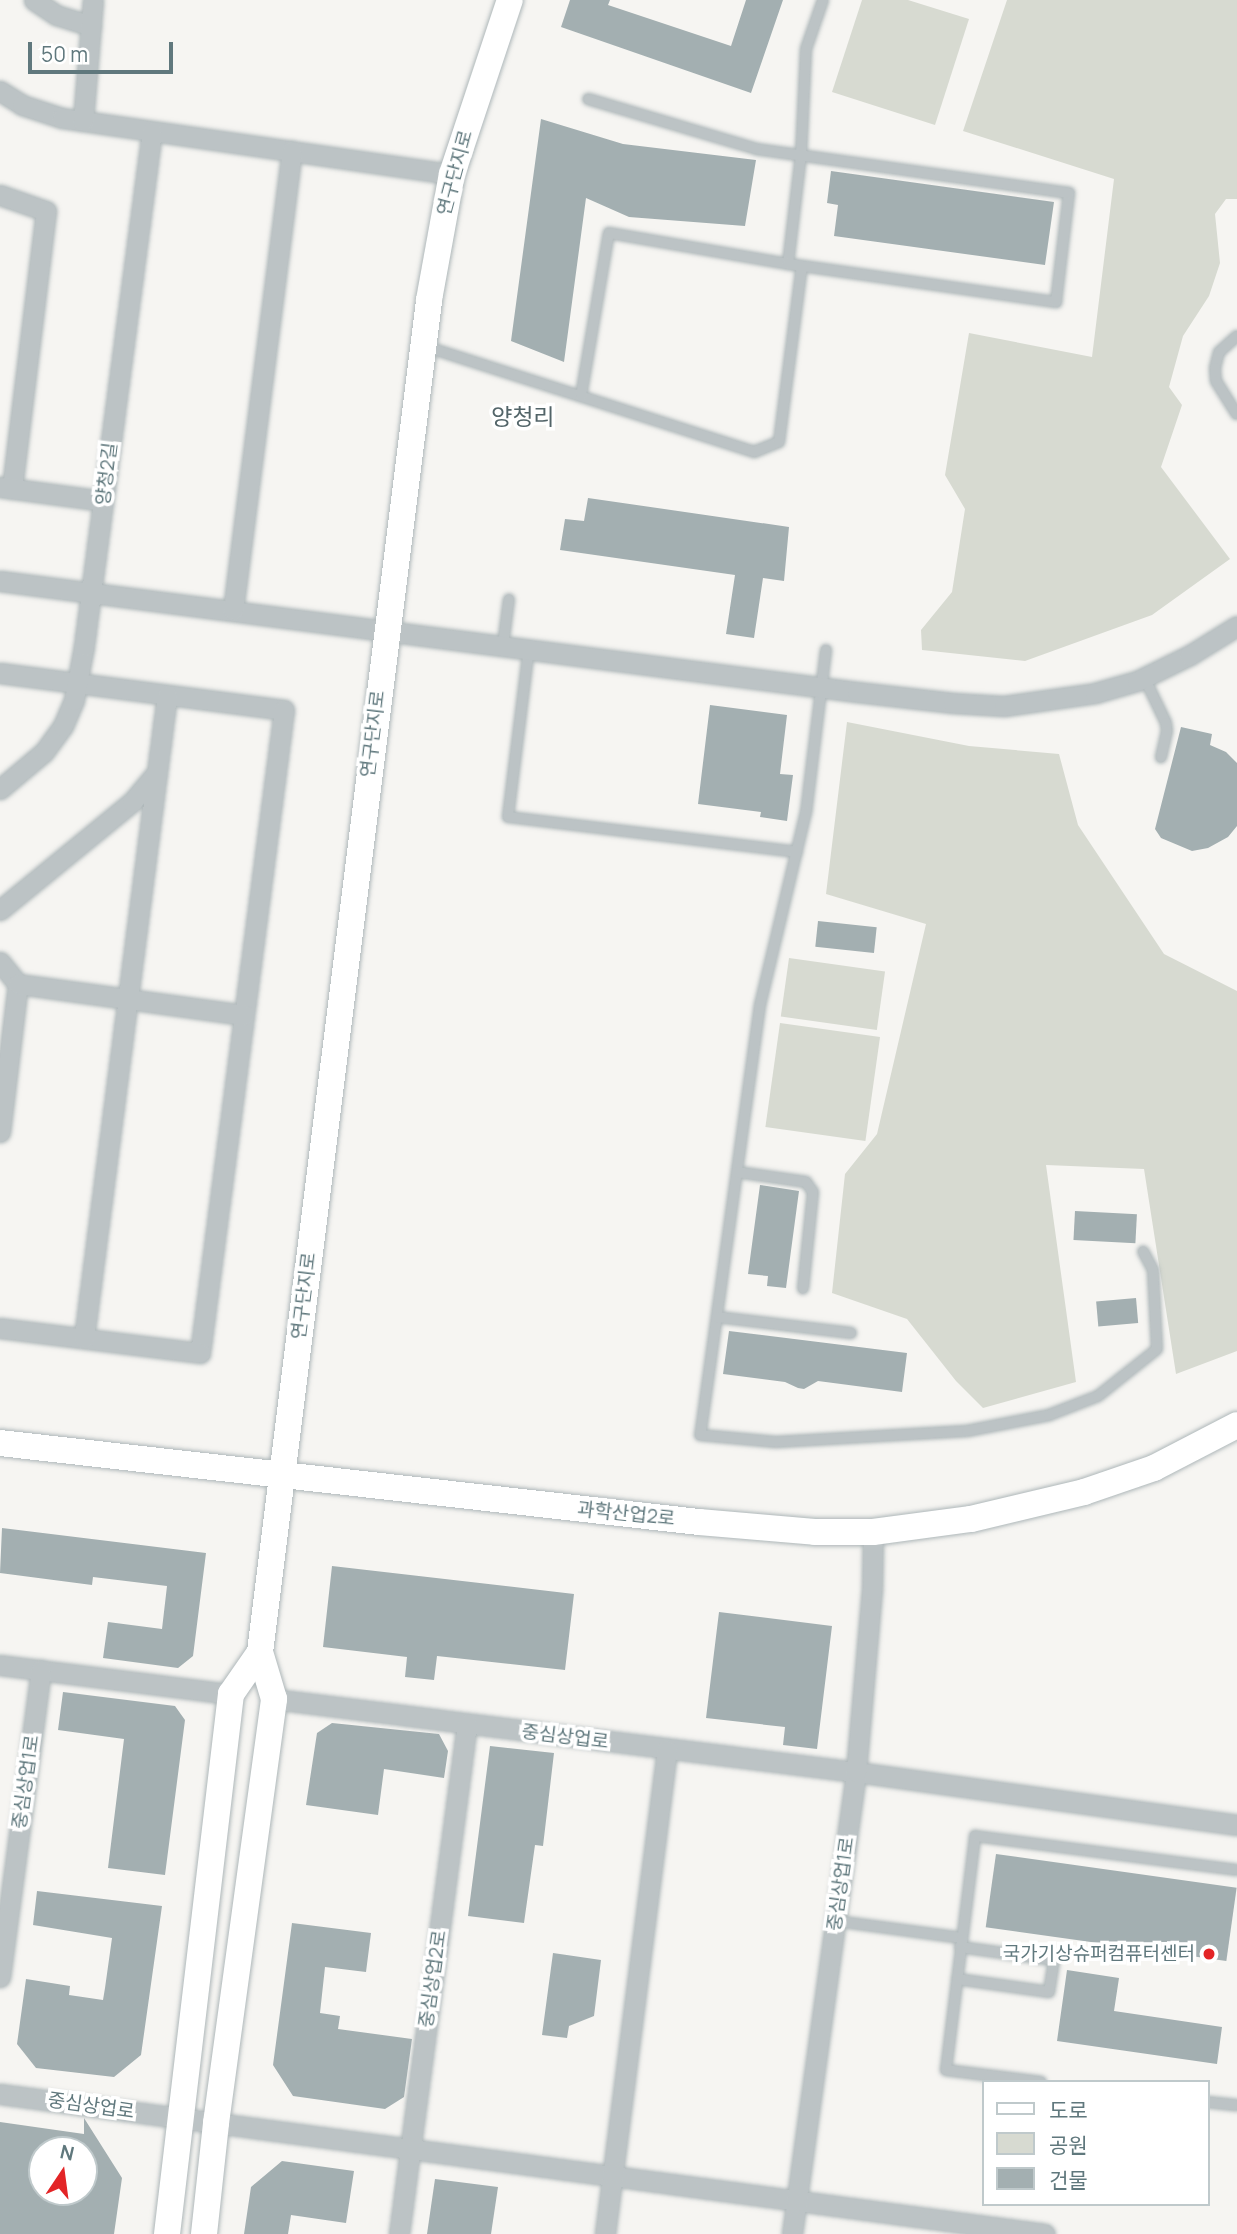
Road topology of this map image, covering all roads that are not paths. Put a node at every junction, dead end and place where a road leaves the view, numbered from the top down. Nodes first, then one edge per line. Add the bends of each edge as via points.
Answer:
1 (34, 0) edge
2 (93, 0) edge
3 (510, 0) edge
4 (823, 0) edge
5 (91, 26) junction
6 (0, 91) edge
7 (588, 99) dead end
8 (83, 121) junction
9 (152, 131) junction
10 (292, 151) junction
11 (801, 155) junction
12 (452, 174) junction
13 (0, 195) edge
14 (788, 264) junction
15 (802, 265) junction
16 (1237, 336) edge
17 (424, 346) junction
18 (581, 396) junction
19 (1237, 415) edge
20 (6, 488) edge
21 (103, 501) junction
22 (0, 582) edge
23 (91, 593) junction
24 (509, 599) dead end
25 (233, 610) junction
26 (1237, 626) edge
27 (386, 629) junction
28 (503, 645) junction
29 (529, 648) junction
30 (826, 650) dead end
31 (0, 673) edge
32 (1144, 677) junction
33 (78, 683) junction
34 (820, 687) junction
35 (167, 695) junction
36 (1161, 757) dead end
37 (157, 772) junction
38 (0, 789) edge
39 (797, 852) junction
40 (0, 910) edge
41 (0, 962) edge
42 (18, 984) junction
43 (128, 999) junction
44 (244, 1014) junction
45 (0, 1132) edge
46 (737, 1172) junction
47 (1143, 1251) dead end
48 (803, 1288) dead end
49 (717, 1317) junction
50 (0, 1328) edge
51 (851, 1333) dead end
52 (84, 1338) junction
53 (1237, 1425) edge
54 (0, 1443) edge
55 (282, 1477) junction
56 (873, 1532) junction
57 (260, 1652) junction
58 (0, 1665) edge
59 (41, 1670) junction
60 (231, 1694) junction
61 (274, 1699) junction
62 (467, 1724) junction
63 (667, 1750) junction
64 (856, 1772) junction
65 (1237, 1825) edge
66 (1237, 1870) edge
67 (836, 1921) junction
68 (961, 1942) junction
69 (0, 1978) edge
70 (957, 1979) junction
71 (1025, 2080) edge
72 (0, 2094) edge
73 (1209, 2102) edge
74 (1237, 2105) edge
75 (182, 2118) junction
76 (216, 2123) junction
77 (410, 2149) junction
78 (612, 2175) junction
79 (797, 2200) junction
80 (167, 2234) edge
81 (204, 2234) edge
82 (399, 2234) edge
83 (605, 2234) edge
84 (792, 2234) edge
85 (1045, 2234) edge

1 - 5 street via 55,15
2 - 5 street
3 - 12 street, 연구단지로
4 - 11 lane via 806,49
5 - 8 street
6 - 8 street via 22,105
7 - 11 lane via 757,149
8 - 9 street
9 - 10 street
9 - 21 street, 양청2길
10 - 12 street
10 - 25 street
11 - 14 lane
11 - 15 lane via 1069,193 1056,302
12 - 17 street, 연구단지로
13 - 20 street via 46,211
14 - 15 lane
14 - 18 lane via 609,233
15 - 18 lane via 779,442 754,452
16 - 19 lane via 1219,352 1215,368 1216,381
17 - 18 lane
17 - 27 street, 연구단지로
20 - 21 street
21 - 23 street, 양청2길
22 - 23 street
23 - 25 street
23 - 33 street, 양청2길
24 - 28 lane
25 - 27 street
26 - 32 street
27 - 28 street
27 - 55 street, 연구단지로
28 - 29 street
29 - 34 street
29 - 39 lane via 508,817
30 - 34 lane
31 - 33 street
32 - 34 street via 1096,693 1004,706
32 - 36 lane via 1166,723
33 - 35 street
33 - 38 street, 양청2길 via 63,726 44,752
34 - 39 lane
35 - 37 street
35 - 44 street via 284,710
37 - 40 street via 132,802
37 - 43 street
39 - 46 lane via 763,982
41 - 42 street
42 - 43 street
42 - 45 street
43 - 44 street
43 - 52 street
44 - 52 street via 200,1353
46 - 48 lane via 806,1182 813,1192
46 - 49 lane
47 - 49 lane via 1153,1270 1157,1349 1098,1396 1049,1415 967,1431 776,1442 701,1435
49 - 51 lane
50 - 52 street
53 - 56 street, 과학산업2로 via 1154,1468 1084,1492 971,1519
54 - 55 street, 과학산업2로
55 - 56 street, 과학산업2로 via 712,1523
55 - 57 street
56 - 64 street, 중심상업1로
57 - 60 street
57 - 61 street
58 - 59 street
59 - 60 street
59 - 69 street, 중심상업1로
60 - 75 street
61 - 62 street, 중심상업로
61 - 76 street
62 - 63 street, 중심상업로
62 - 77 street, 중심상업2로
63 - 64 street, 중심상업로
63 - 78 street
64 - 65 street, 중심상업로
64 - 67 street, 중심상업1로
66 - 68 lane via 975,1836
67 - 68 lane
67 - 79 street, 중심상업1로
68 - 70 lane
68 - 70 lane via 1054,1960 1049,1992
70 - 71 lane via 946,2070
72 - 75 street, 중심상업로
73 - 74 lane
75 - 76 street, 중심상업로
75 - 80 street
76 - 77 street, 중심상업로
76 - 81 street
77 - 78 street, 중심상업로
77 - 82 street, 중심상업2로
78 - 79 street, 중심상업로
78 - 83 street
79 - 84 street, 중심상업1로
79 - 85 street, 중심상업로

